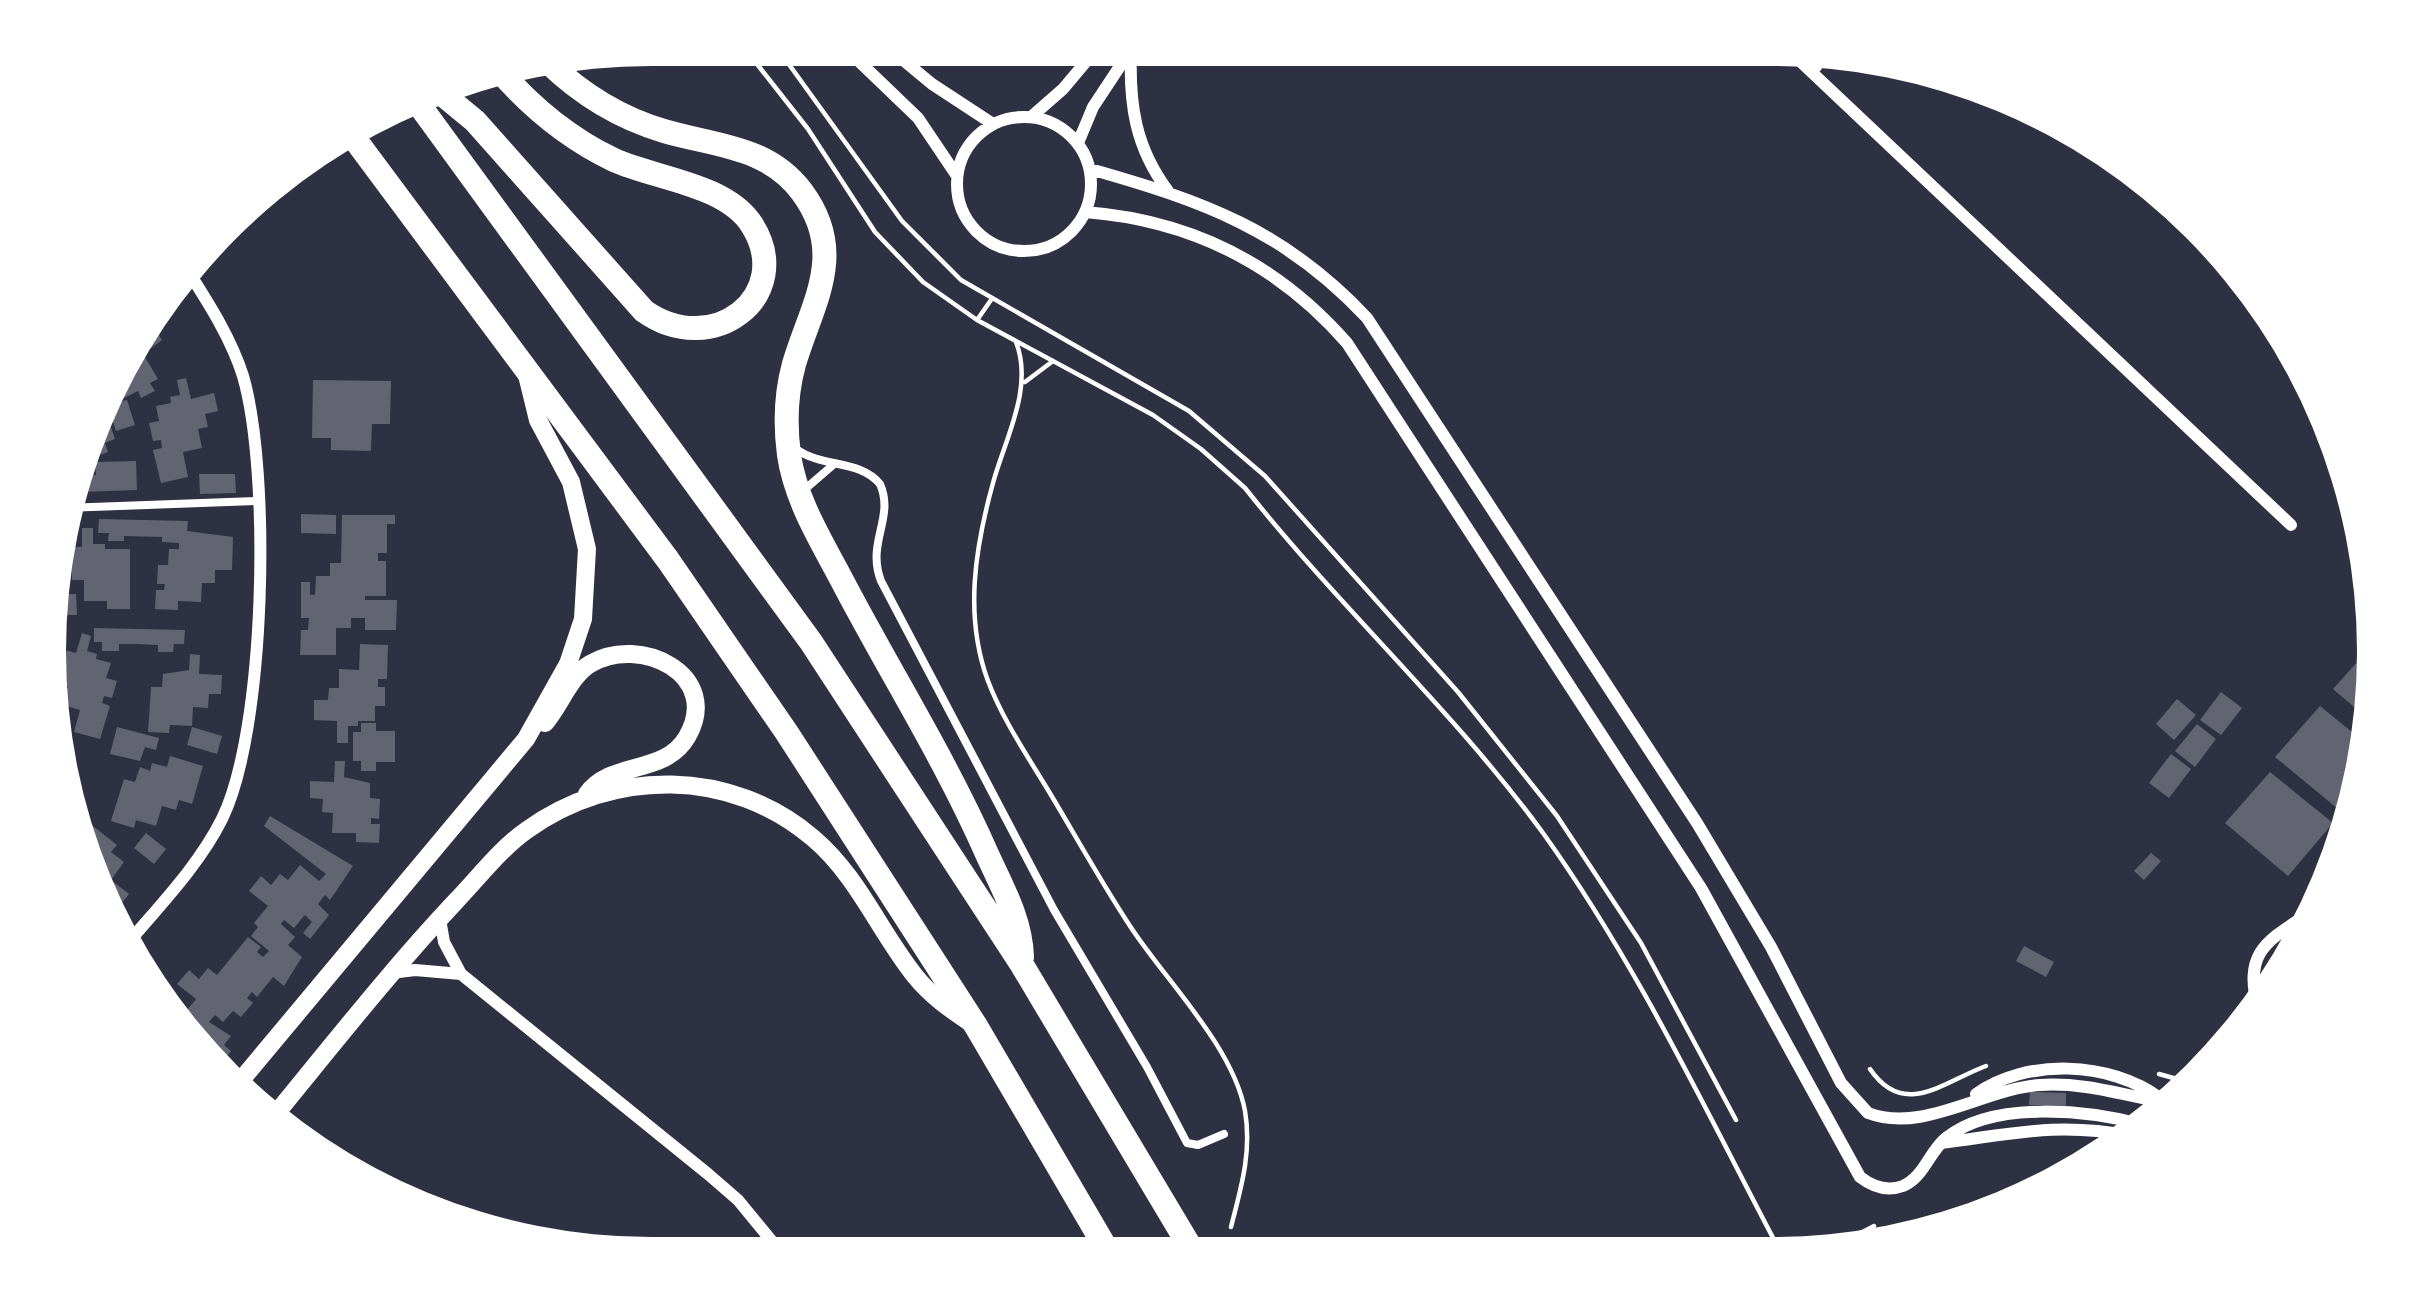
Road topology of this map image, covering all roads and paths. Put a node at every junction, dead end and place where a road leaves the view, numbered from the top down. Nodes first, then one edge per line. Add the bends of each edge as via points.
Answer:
1 (758, 66) edge
2 (790, 66) edge
3 (864, 66) edge
4 (910, 66) edge
5 (1083, 66) edge
6 (1120, 66) edge
7 (1132, 66) edge
8 (1807, 67) edge
9 (1815, 68) edge
10 (1812, 72) junction
11 (561, 73) edge
12 (512, 83) edge
13 (451, 102) edge
14 (425, 112) edge
15 (1031, 117) junction
16 (993, 124) junction
17 (1078, 143) junction
18 (359, 144) edge
19 (1090, 170) junction
20 (957, 176) junction
21 (1169, 192) junction
22 (1085, 212) junction
23 (196, 284) edge
24 (991, 300) junction
25 (977, 320) junction
26 (1016, 343) junction
27 (1053, 361) junction
28 (526, 370) junction
29 (1021, 387) junction
30 (788, 442) junction
31 (834, 465) junction
32 (799, 496) junction
33 (258, 501) junction
34 (84, 507) edge
35 (2291, 525) dead end
36 (526, 740) junction
37 (584, 799) junction
38 (440, 918) junction
39 (2288, 928) edge
40 (137, 932) edge
41 (1022, 965) junction
42 (392, 973) junction
43 (461, 974) junction
44 (2253, 984) edge
45 (976, 1026) junction
46 (246, 1074) edge
47 (2088, 1079) junction
48 (2155, 1095) edge
49 (282, 1106) edge
50 (2085, 1113) junction
51 (1736, 1120) dead end
52 (2122, 1120) edge
53 (2104, 1133) edge
54 (1224, 1134) dead end
55 (1940, 1143) junction
56 (1874, 1226) dead end
57 (1231, 1227) dead end
58 (1869, 1229) edge
59 (768, 1237) edge
60 (1099, 1237) edge
61 (1184, 1237) edge
62 (1773, 1237) edge

1 - 25 path via 875,232 923,282
2 - 24 path via 902,221
3 - 20 street via 919,118
4 - 16 street
5 - 15 street
6 - 17 street
7 - 21 street via 1135,129
8 - 10 street
9 - 10 street
10 - 35 street
11 - 30 main road via 627,117 754,154 806,196 822,236 824,275 794,367
12 - 13 main road via 584,143 738,208 756,232 763,261 757,291 738,315 693,331 644,311
14 - 41 main road via 812,643
15 - 16 street
15 - 17 street
16 - 20 street via 965,151
17 - 19 street
18 - 28 main road
19 - 21 street
19 - 22 street
20 - 22 street via 966,218 986,239 1013,250 1055,244
21 - 47 street via 1234,216 1292,250 1377,332 1723,864 1856,1102 1876,1116 1912,1119 2021,1072
22 - 55 street via 1153,222 1224,247 1329,323 1364,365 1702,889 1860,1177 1882,1188 1907,1184
23 - 33 street via 242,374
24 - 25 path
24 - 51 path via 1189,411 1264,476 1557,816 1641,943
25 - 26 path
26 - 27 path
26 - 29 path
27 - 29 path
27 - 62 path via 1153,415 1232,476 1515,799 1624,956
28 - 36 street via 538,420 581,515 587,584 576,643
28 - 45 main road via 788,733
29 - 57 path via 978,549 980,654 1021,746 1234,1081 1248,1140
30 - 31 lane
30 - 32 main road
31 - 32 lane
31 - 54 lane via 860,469 880,484 885,514 874,558 881,581 1183,1138 1192,1145
32 - 41 main road via 953,779 1015,916
33 - 34 lane
33 - 40 street via 254,693 236,780 195,862
36 - 37 street via 582,670 601,659 656,656 684,677 696,715 678,750 596,782
36 - 46 street
37 - 38 street via 523,832
37 - 45 street via 640,784 689,784 786,819 848,873 918,979
38 - 42 street
38 - 43 street
39 - 44 street via 2260,951
41 - 61 main road
42 - 43 street
42 - 49 street
43 - 59 street via 708,1174
45 - 60 main road
47 - 48 street via 2129,1079
47 - 50 street
50 - 52 street
50 - 55 street via 2004,1116
53 - 55 street via 2046,1127
56 - 58 path

